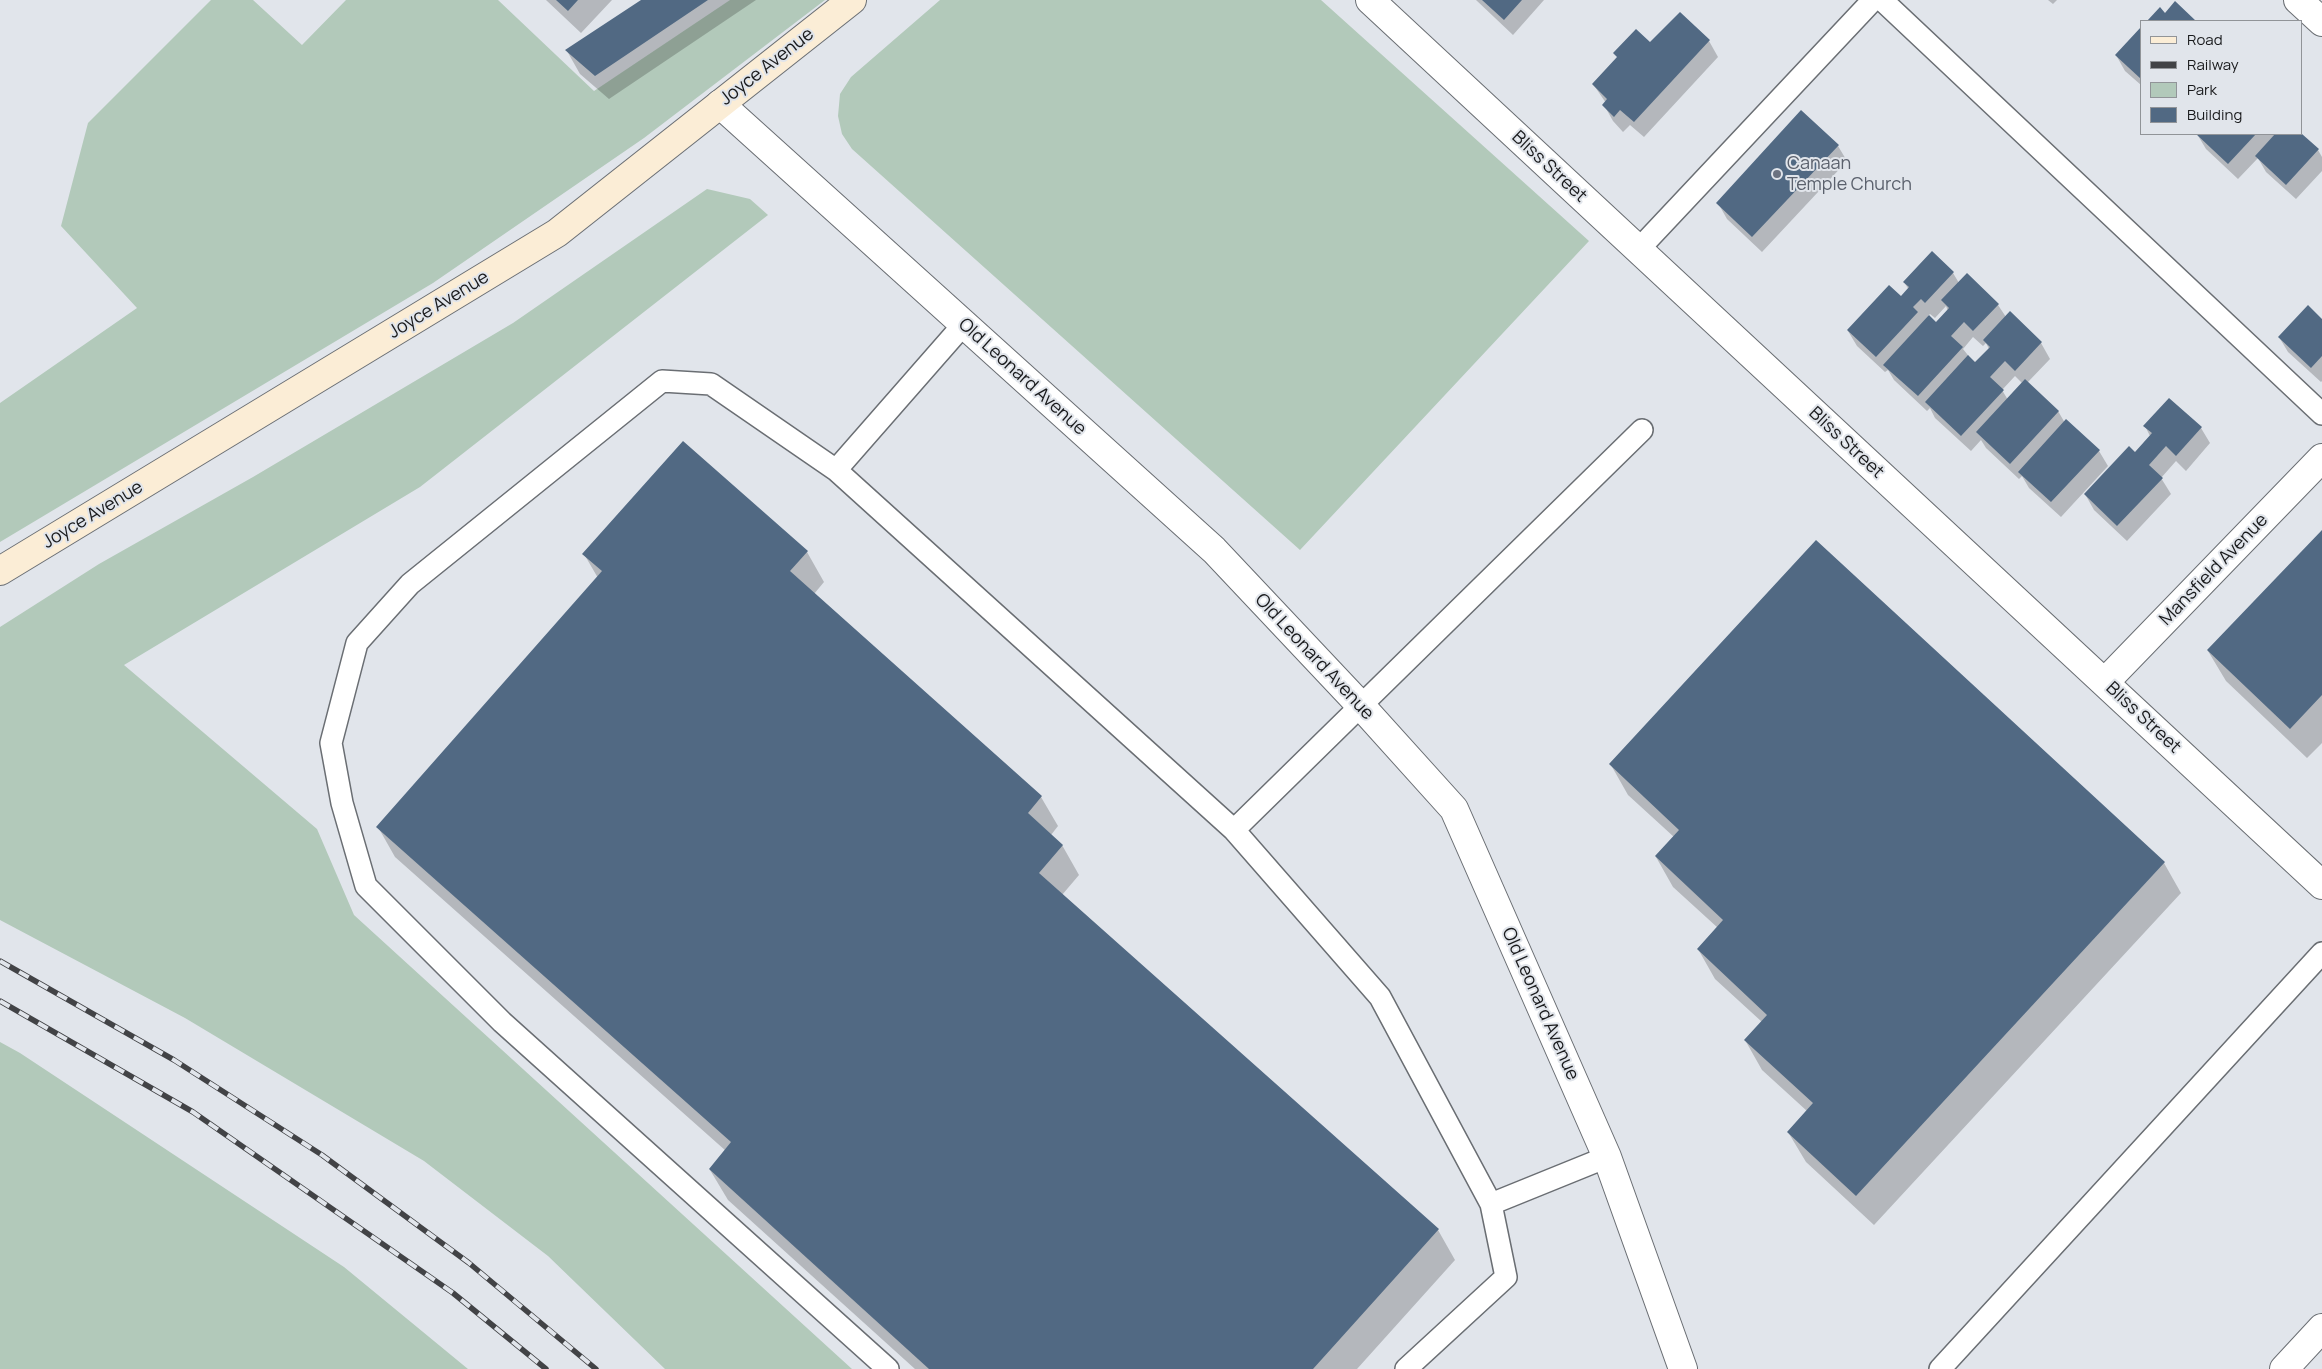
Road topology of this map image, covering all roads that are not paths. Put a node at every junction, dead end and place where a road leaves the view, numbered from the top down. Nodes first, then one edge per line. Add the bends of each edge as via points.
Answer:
1 (852, 0) edge
2 (1370, 0) edge
3 (1873, 0) edge
4 (1882, 0) edge
5 (2298, 0) edge
6 (2322, 22) edge
7 (720, 104) junction
8 (1638, 250) junction
9 (963, 325) junction
10 (2322, 414) edge
11 (1642, 430) dead end
12 (2322, 458) edge
13 (836, 470) junction
14 (0, 571) edge
15 (2105, 682) junction
16 (1362, 707) junction
17 (1234, 830) junction
18 (2322, 885) edge
19 (2322, 953) edge
20 (1607, 1157) junction
21 (1491, 1204) junction
22 (2322, 1328) edge
23 (888, 1369) edge
24 (1406, 1369) edge
25 (1683, 1369) edge
26 (1940, 1369) edge
27 (2284, 1369) edge

1 - 7 street, Joyce Avenue
2 - 8 street, Bliss Street
3 - 8 lane
4 - 10 lane
5 - 6 street
7 - 9 street, Old Leonard Avenue
7 - 14 street, Joyce Avenue via 557,233
8 - 15 street, Bliss Street
9 - 13 lane
9 - 16 street, Old Leonard Avenue via 1214,550
11 - 16 lane
12 - 15 street, Mansfield Avenue
13 - 17 lane
13 - 23 lane via 711,384 662,381 410,584 356,644 331,743 342,803 366,886 502,1022
15 - 18 street, Bliss Street
16 - 17 lane
16 - 20 street, Old Leonard Avenue via 1454,809
17 - 21 lane via 1380,997
19 - 26 lane
20 - 21 lane
20 - 25 street, Old Leonard Avenue
21 - 24 lane via 1506,1277
22 - 27 street

